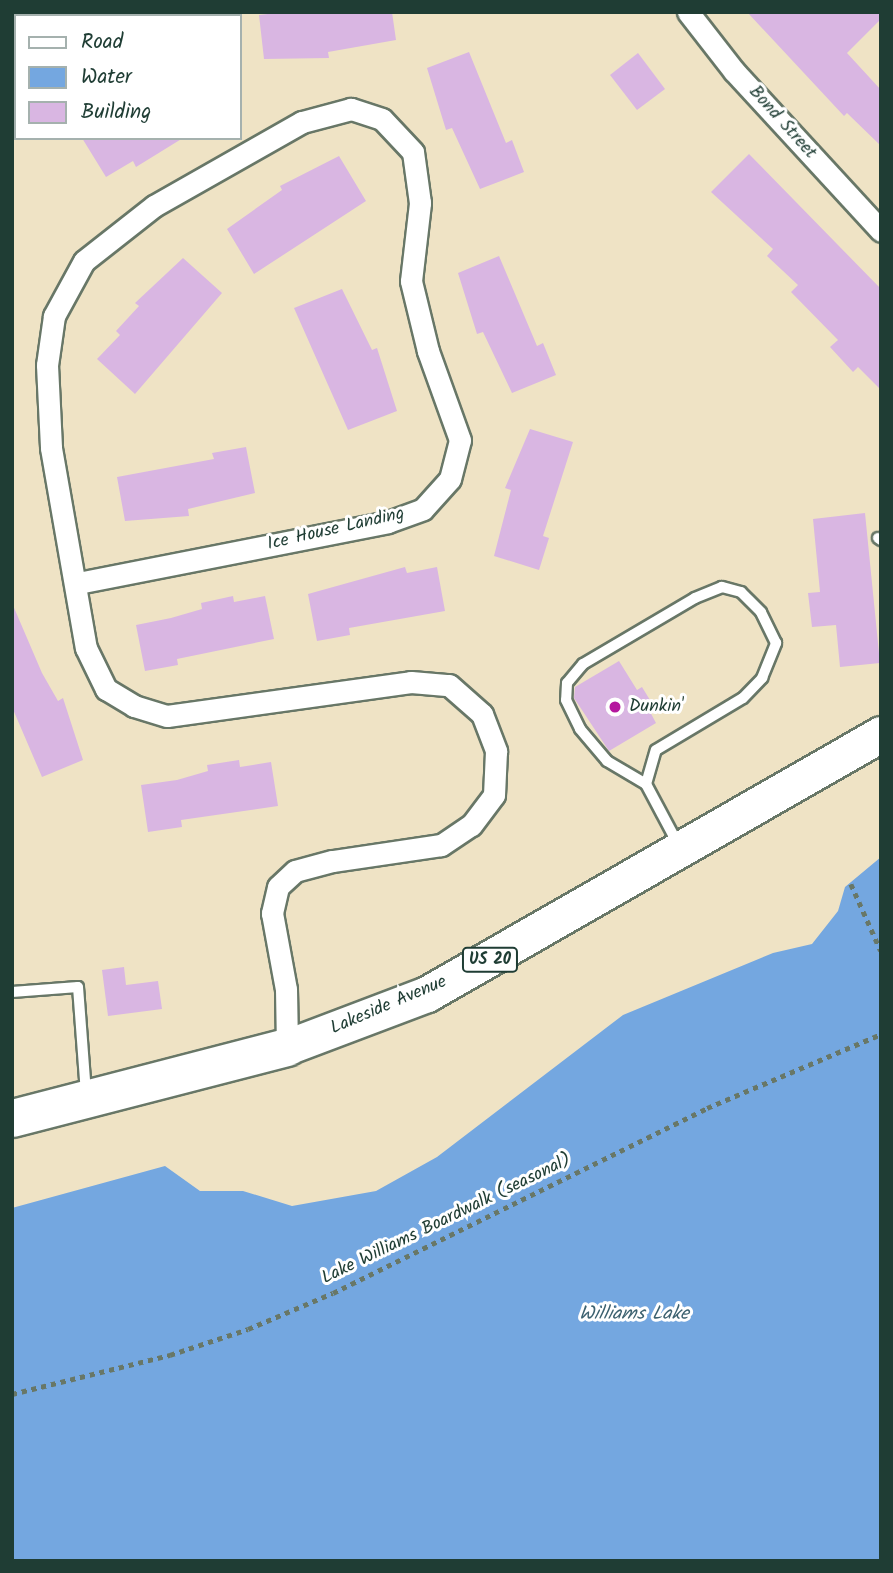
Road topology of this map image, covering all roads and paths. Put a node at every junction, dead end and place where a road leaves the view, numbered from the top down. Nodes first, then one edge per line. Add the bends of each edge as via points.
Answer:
1 (688, 12) edge
2 (881, 231) edge
3 (78, 583) junction
4 (881, 734) edge
5 (646, 784) junction
6 (681, 848) junction
7 (851, 884) dead end
8 (881, 951) edge
9 (12, 992) edge
10 (881, 1034) edge
11 (287, 1047) junction
12 (87, 1100) junction
13 (12, 1118) edge
14 (12, 1394) edge

1 - 2 street, Bond Street via 734,71
3 - 3 street, Ice House Landing via 51,449 47,365 54,316 84,261 154,206 302,122 351,109 382,119 413,152 420,203 411,281 428,351 460,440 450,480 423,509 388,522
3 - 11 street, Ice House Landing via 86,648 106,689 134,706 167,716 411,682 449,685 482,714 496,751 494,795 471,825 441,845 295,871 278,887 272,913 286,989
4 - 6 main road, Lakeside Avenue / US 20
5 - 5 lane via 607,761 580,729 566,700 567,684 583,664 695,598 722,587 740,592 761,612 776,643 762,678 743,698 656,750
5 - 6 lane
6 - 11 main road, Lakeside Avenue / US 20 via 427,994
7 - 8 path
9 - 12 lane via 78,988
10 - 14 path, Lake Williams Boardwalk (seasonal) via 706,1108 333,1293 248,1329 170,1355
11 - 12 highway, Lakeside Avenue / US 20
12 - 13 highway, Lakeside Avenue / US 20

